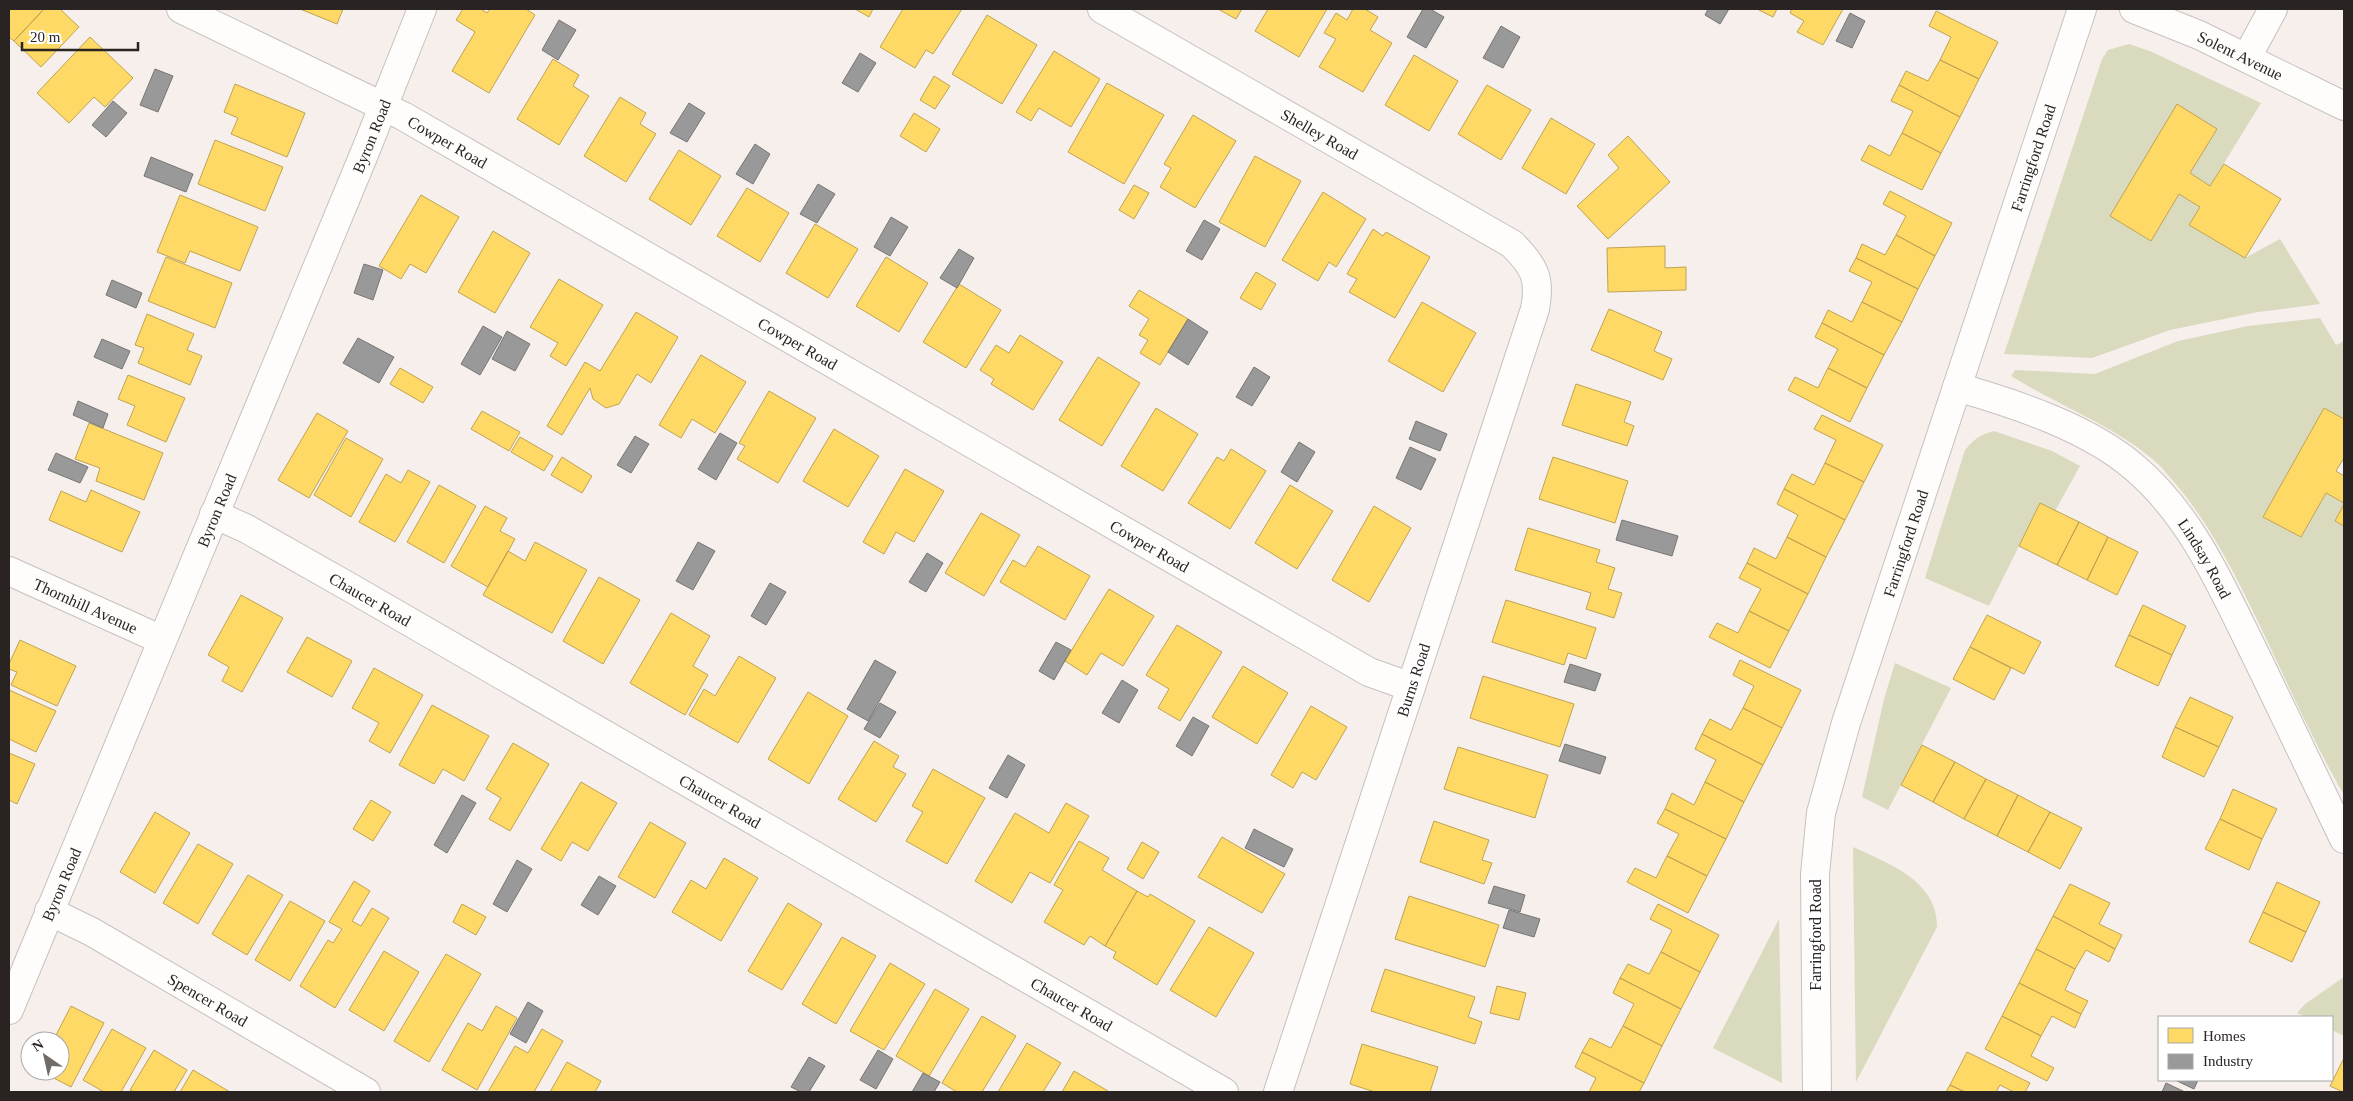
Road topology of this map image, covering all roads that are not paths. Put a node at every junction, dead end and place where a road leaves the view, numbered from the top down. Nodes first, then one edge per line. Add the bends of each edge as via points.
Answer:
1 (181, 9) edge
2 (422, 9) edge
3 (1102, 9) edge
4 (2082, 9) edge
5 (2134, 9) edge
6 (2273, 9) edge
7 (2246, 57) junction
8 (383, 106) junction
9 (2344, 106) edge
10 (1532, 267) joint
11 (1957, 387) junction
12 (214, 514) junction
13 (9, 571) edge
14 (162, 640) junction
15 (1411, 688) junction
16 (2344, 839) edge
17 (50, 912) junction
18 (9, 1010) edge
19 (366, 1092) edge
20 (1224, 1092) edge
21 (1278, 1092) edge
22 (1817, 1092) edge

1 - 8 street, Cowper Road
2 - 8 street, Byron Road
3 - 10 street, Shelley Road via 1489,230 1512,244
4 - 11 street, Farringford Road
5 - 7 street, Solent Avenue
6 - 7 street
7 - 9 street, Solent Avenue
8 - 12 street, Byron Road
8 - 15 street, Cowper Road via 1369,672
10 - 15 street, Burns Road via 1537,281 1535,309
11 - 16 street, Lindsay Road via 2004,402 2087,436 2135,467 2169,503 2190,532 2228,600
11 - 22 street, Farringford Road via 1846,723 1821,813 1815,874
12 - 14 street, Byron Road
12 - 20 street, Chaucer Road via 344,584
13 - 14 street, Thornhill Avenue
14 - 17 street, Byron Road
15 - 21 street, Burns Road
17 - 18 street, Byron Road
17 - 19 street, Spencer Road via 92,932

